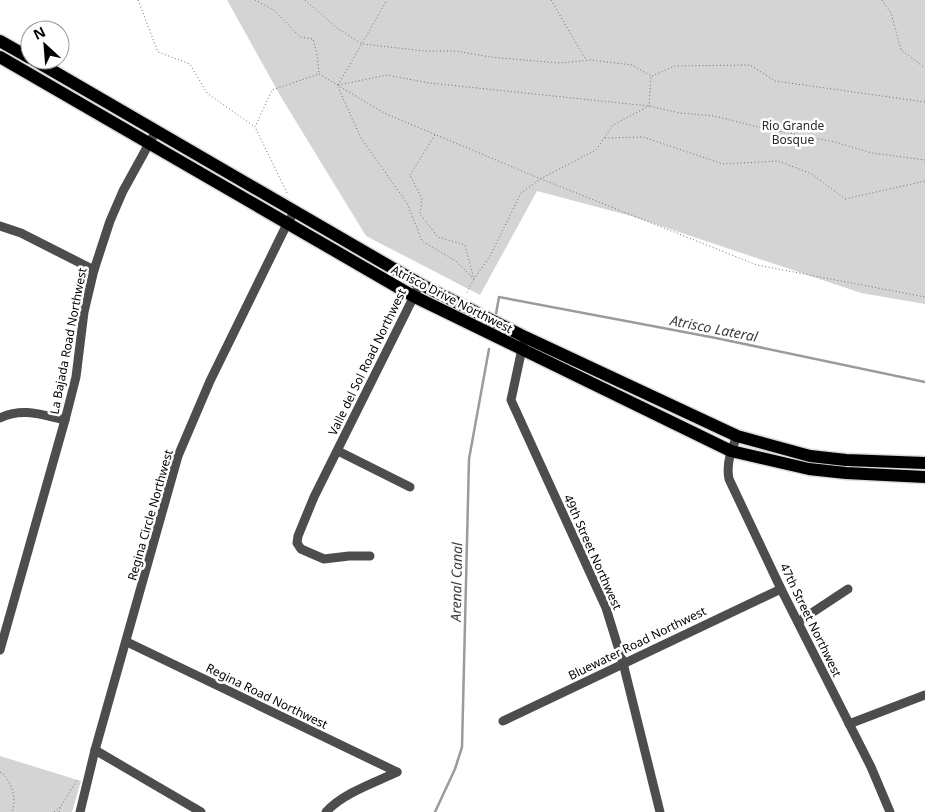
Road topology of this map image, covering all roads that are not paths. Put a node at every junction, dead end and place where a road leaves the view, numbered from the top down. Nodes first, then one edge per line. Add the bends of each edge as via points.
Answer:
1 (2, 45) edge
2 (20, 53) edge
3 (0, 58) edge
4 (51, 70) edge
5 (156, 132) junction
6 (149, 144) junction
7 (295, 211) junction
8 (287, 224) junction
9 (0, 226) edge
10 (94, 270) junction
11 (420, 284) junction
12 (413, 296) junction
13 (525, 337) junction
14 (521, 350) junction
15 (0, 418) edge
16 (66, 420) junction
17 (737, 436) junction
18 (338, 451) junction
19 (731, 451) junction
20 (925, 463) edge
21 (925, 477) edge
22 (410, 487) dead end
23 (370, 556) dead end
24 (781, 588) junction
25 (848, 589) dead end
26 (798, 622) junction
27 (127, 642) junction
28 (0, 650) edge
29 (624, 663) junction
30 (925, 695) edge
31 (503, 721) dead end
32 (849, 724) junction
33 (95, 750) junction
34 (80, 812) edge
35 (202, 812) edge
36 (326, 812) edge
37 (660, 812) edge
38 (890, 812) edge

1 - 2 main road
3 - 6 main road, Atrisco Drive Northwest
4 - 5 main road, Atrisco Drive Northwest
5 - 6 street, La Bajada Road Northwest
5 - 7 main road, Atrisco Drive Northwest
6 - 8 main road, Atrisco Drive Northwest
6 - 10 street, La Bajada Road Northwest via 123,191
7 - 8 street, Regina Circle Northwest
7 - 11 main road, Atrisco Drive Northwest
8 - 12 main road, Atrisco Drive Northwest
8 - 27 street, Regina Circle Northwest via 210,381 178,456
9 - 10 street via 21,233
10 - 16 street, La Bajada Road Northwest
11 - 12 street, Valle del Sol Road Northwest
11 - 13 main road, Atrisco Drive Northwest
12 - 14 main road, Atrisco Drive Northwest
12 - 18 street, Valle del Sol Road Northwest
13 - 14 street, 49th Street Northwest
13 - 17 main road, Atrisco Drive Northwest
14 - 19 main road, Atrisco Drive Northwest
14 - 29 street, 49th Street Northwest via 511,400 606,608
15 - 16 street via 26,412
16 - 28 street, La Bajada Road Northwest
17 - 19 street, 47th Street Northwest
17 - 20 main road, Atrisco Drive Northwest via 810,456
18 - 22 street, Valle del Sol Road Northwest
18 - 23 street, Valle del Sol Road Northwest via 314,497 297,543 301,549 324,559
19 - 21 main road, Atrisco Drive Northwest via 809,469
19 - 24 street, 47th Street Northwest via 727,469 729,479
24 - 26 street, 47th Street Northwest
24 - 29 street, Bluewater Road Northwest
25 - 26 street
26 - 32 street, 47th Street Northwest
27 - 33 street, Regina Circle Northwest
27 - 36 street, Regina Road Northwest via 397,772 346,797
29 - 31 street, Bluewater Road Northwest
29 - 37 street, 49th Street Northwest
30 - 32 street
32 - 38 street, 47th Street Northwest
33 - 34 street, Regina Circle Northwest
33 - 35 street

